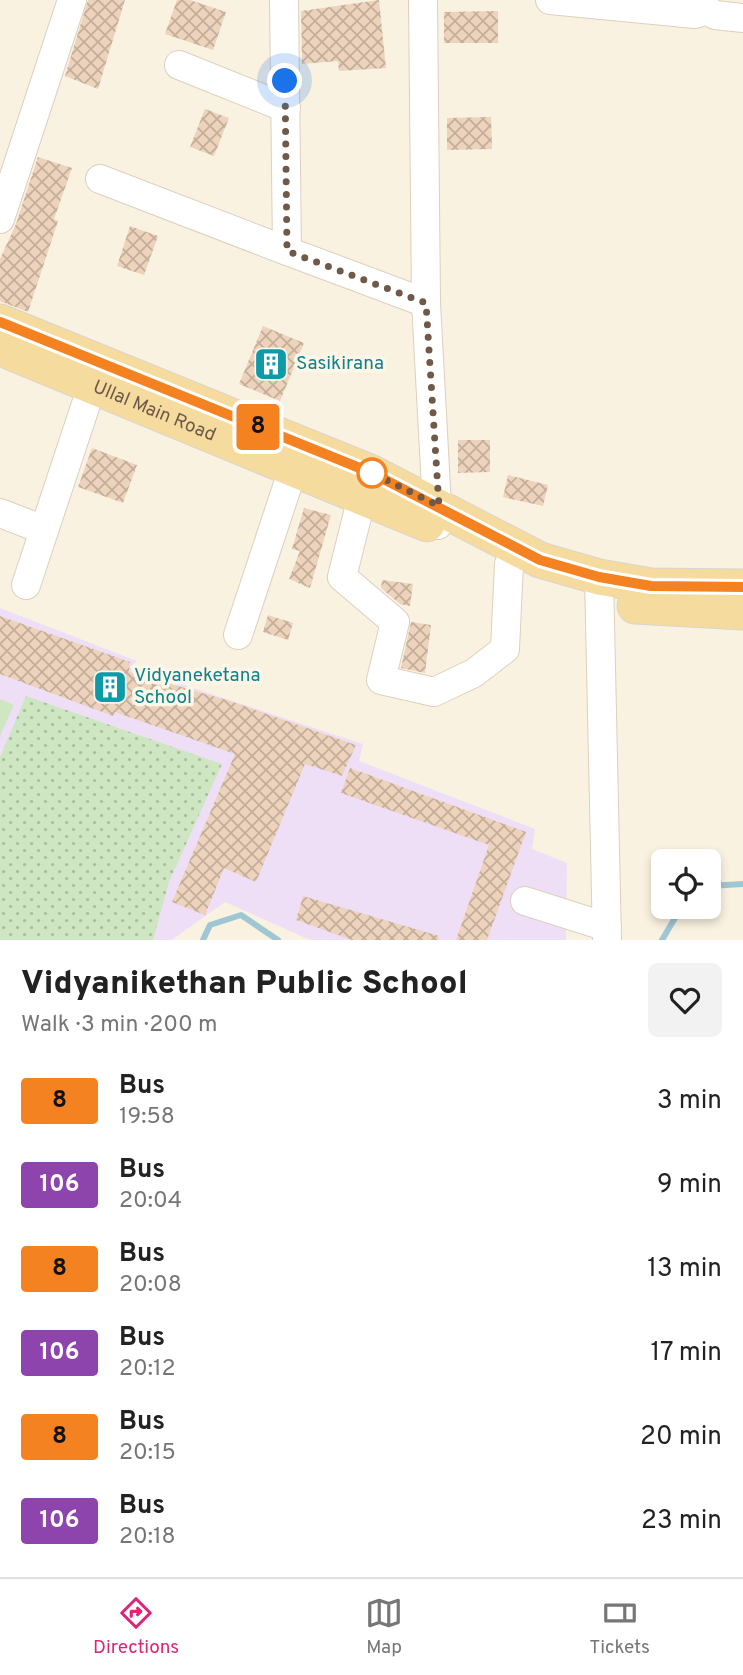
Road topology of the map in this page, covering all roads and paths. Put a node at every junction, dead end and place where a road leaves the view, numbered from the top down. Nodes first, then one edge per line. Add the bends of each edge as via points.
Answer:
1 (72, 0) edge
2 (284, 0) edge
3 (423, 0) edge
4 (551, 0) edge
5 (707, 5) edge
6 (743, 18) edge
7 (179, 65) dead end
8 (286, 108) junction
9 (100, 179) dead end
10 (0, 219) edge
11 (287, 251) junction
12 (426, 303) junction
13 (0, 322) edge
14 (0, 348) edge
15 (92, 386) junction
16 (293, 469) junction
17 (362, 497) junction
18 (0, 513) edge
19 (438, 517) junction
20 (44, 530) junction
21 (509, 564) junction
22 (26, 584) dead end
23 (599, 587) junction
24 (743, 587) edge
25 (743, 612) edge
26 (238, 635) dead end
27 (525, 901) dead end
28 (607, 933) edge

1 - 10 street
2 - 8 street
3 - 12 street
4 - 5 street via 695,14
5 - 6 street via 715,15
7 - 8 street
8 - 11 street
9 - 11 street
11 - 12 street
12 - 19 street
13 - 19 main road, Ullal Main Road via 372,473
14 - 15 main road, Ullal Main Road
15 - 16 main road, Ullal Main Road
15 - 20 street
16 - 17 main road, Ullal Main Road
16 - 26 street
17 - 19 main road, Ullal Main Road
17 - 21 street via 341,577 395,622 381,680 434,692 474,673 505,649
18 - 20 street
19 - 21 main road, Ullal Main Road
19 - 23 main road, Ullal Main Road
20 - 22 street
21 - 23 main road, Ullal Main Road via 566,589
23 - 24 main road, Ullal Main Road
23 - 25 main road, Ullal Main Road via 643,607
23 - 28 street
27 - 28 street

